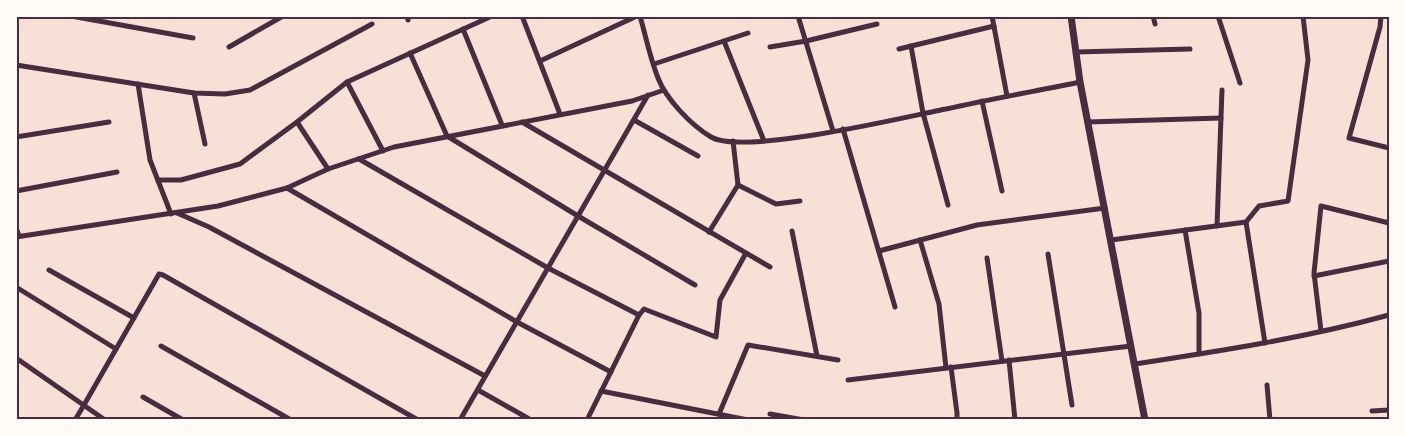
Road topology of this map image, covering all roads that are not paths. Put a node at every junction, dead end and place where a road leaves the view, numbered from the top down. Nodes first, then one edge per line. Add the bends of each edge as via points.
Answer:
1 (71, 16) edge
2 (283, 16) edge
3 (492, 16) edge
4 (522, 16) edge
5 (638, 16) edge
6 (798, 16) edge
7 (992, 16) edge
8 (1071, 16) edge
9 (1154, 16) edge
10 (1218, 16) edge
11 (1303, 16) edge
12 (1381, 16) edge
13 (372, 24) dead end
14 (877, 24) dead end
15 (1156, 24) dead end
16 (994, 26) junction
17 (463, 30) junction
18 (748, 33) dead end
19 (194, 38) dead end
20 (724, 41) junction
21 (806, 41) junction
22 (910, 46) junction
23 (229, 47) dead end
24 (770, 47) dead end
25 (899, 49) dead end
26 (1190, 49) dead end
27 (1076, 52) junction
28 (410, 53) junction
29 (540, 61) junction
30 (654, 64) junction
31 (16, 65) edge
32 (346, 82) junction
33 (1080, 82) junction
34 (138, 84) junction
35 (1240, 84) dead end
36 (664, 90) junction
37 (1222, 90) dead end
38 (194, 93) junction
39 (649, 95) junction
40 (1007, 96) junction
41 (982, 101) junction
42 (923, 113) junction
43 (560, 114) junction
44 (1221, 118) junction
45 (634, 120) junction
46 (109, 122) dead end
47 (297, 122) junction
48 (522, 122) junction
49 (1088, 122) junction
50 (502, 126) junction
51 (843, 129) junction
52 (833, 131) junction
53 (447, 136) junction
54 (16, 137) edge
55 (764, 141) junction
56 (733, 142) junction
57 (205, 144) dead end
58 (1389, 148) edge
59 (383, 151) junction
60 (698, 156) dead end
61 (359, 159) junction
62 (328, 169) junction
63 (605, 170) junction
64 (117, 172) dead end
65 (158, 180) junction
66 (738, 185) junction
67 (287, 188) junction
68 (16, 191) edge
69 (1002, 191) dead end
70 (800, 201) dead end
71 (948, 205) dead end
72 (1105, 208) junction
73 (174, 213) junction
74 (578, 216) junction
75 (1246, 222) junction
76 (1389, 223) edge
77 (1218, 226) junction
78 (16, 228) edge
79 (1185, 230) junction
80 (792, 231) dead end
81 (709, 232) junction
82 (17, 236) edge
83 (920, 240) junction
84 (1111, 240) junction
85 (878, 252) junction
86 (746, 253) junction
87 (1048, 254) dead end
88 (987, 258) dead end
89 (1389, 261) edge
90 (770, 267) dead end
91 (548, 268) junction
92 (49, 270) dead end
93 (1314, 276) junction
94 (695, 285) dead end
95 (16, 287) edge
96 (895, 307) dead end
97 (639, 315) junction
98 (1389, 315) edge
99 (134, 318) junction
100 (517, 322) junction
101 (1320, 331) junction
102 (1265, 343) junction
103 (161, 346) dead end
104 (1131, 346) junction
105 (116, 349) junction
106 (1063, 354) junction
107 (1199, 354) junction
108 (817, 356) junction
109 (16, 358) edge
110 (838, 360) dead end
111 (1009, 360) junction
112 (1002, 361) junction
113 (1135, 364) junction
114 (948, 368) junction
115 (611, 372) junction
116 (486, 376) junction
117 (848, 380) dead end
118 (1267, 385) dead end
119 (478, 390) junction
120 (601, 391) junction
121 (143, 397) dead end
122 (1072, 405) dead end
123 (84, 406) junction
124 (1389, 410) edge
125 (1372, 411) dead end
126 (719, 414) junction
127 (770, 414) dead end
128 (75, 420) edge
129 (105, 420) edge
130 (183, 420) edge
131 (291, 420) edge
132 (418, 420) edge
133 (460, 420) edge
134 (531, 420) edge
135 (587, 420) edge
136 (748, 420) edge
137 (804, 420) edge
138 (957, 420) edge
139 (1014, 420) edge
140 (1145, 420) edge
141 (1270, 420) edge

1 - 19 street
2 - 23 street
3 - 17 street
4 - 29 street
5 - 29 street
5 - 30 street
6 - 21 street
7 - 16 street
8 - 27 street
9 - 15 street
10 - 35 street
11 - 75 street via 1308,60 1288,202 1259,206
12 - 58 street via 1349,138
13 - 38 street via 250,90 225,94
14 - 21 street
16 - 22 street
16 - 40 street
17 - 28 street
17 - 50 street
18 - 20 street
20 - 30 street
20 - 55 street
21 - 24 street
21 - 52 street
22 - 25 street
22 - 42 street
26 - 27 street
27 - 33 street
28 - 32 street
28 - 53 street
29 - 43 street
30 - 36 street
31 - 34 street
32 - 47 street
32 - 59 street
33 - 40 street
33 - 49 street
34 - 38 street
34 - 65 street via 150,160
36 - 39 street
36 - 56 street via 696,126 712,138
37 - 44 street
38 - 57 street
39 - 43 street
39 - 45 street
40 - 41 street
41 - 42 street
41 - 69 street
42 - 51 street
42 - 71 street
43 - 48 street
44 - 49 street
44 - 77 street
45 - 60 street
45 - 63 street
46 - 54 street
47 - 62 street
47 - 65 street via 240,164 181,180
48 - 50 street
48 - 63 street
49 - 72 street
50 - 53 street
51 - 52 street
51 - 85 street
52 - 55 street
53 - 59 street
53 - 74 street
55 - 56 street
56 - 66 street
59 - 61 street
61 - 62 street
61 - 91 street
62 - 67 street
63 - 74 street
63 - 81 street
64 - 68 street
65 - 73 street
66 - 70 street via 776,204
66 - 81 street
67 - 73 street via 218,206
67 - 100 street
72 - 83 street via 977,225
72 - 84 street
73 - 82 street
73 - 116 street via 209,227
74 - 91 street
74 - 94 street
75 - 77 street
75 - 102 street
76 - 93 street via 1321,206
77 - 79 street
78 - 82 street
79 - 84 street
79 - 107 street via 1199,313
80 - 108 street
81 - 86 street
83 - 85 street
83 - 114 street via 939,304
84 - 104 street
85 - 96 street
86 - 90 street
86 - 97 street via 720,300 716,337 644,309
87 - 106 street
88 - 112 street
89 - 93 street
91 - 97 street
91 - 100 street
92 - 99 street
93 - 101 street
95 - 105 street
97 - 115 street
98 - 101 street
99 - 105 street
99 - 132 street via 159,274 163,275
100 - 115 street
100 - 116 street
101 - 102 street
102 - 107 street
103 - 131 street
104 - 106 street
104 - 113 street
105 - 123 street
106 - 111 street
106 - 122 street
107 - 113 street
108 - 110 street
108 - 126 street via 748,345
109 - 123 street
111 - 112 street
111 - 139 street
112 - 114 street
113 - 140 street
114 - 117 street
114 - 138 street
115 - 120 street
116 - 119 street
118 - 141 street
119 - 133 street
119 - 134 street
120 - 126 street
120 - 135 street
121 - 130 street
123 - 128 street
123 - 129 street
124 - 125 street
126 - 136 street
127 - 137 street

